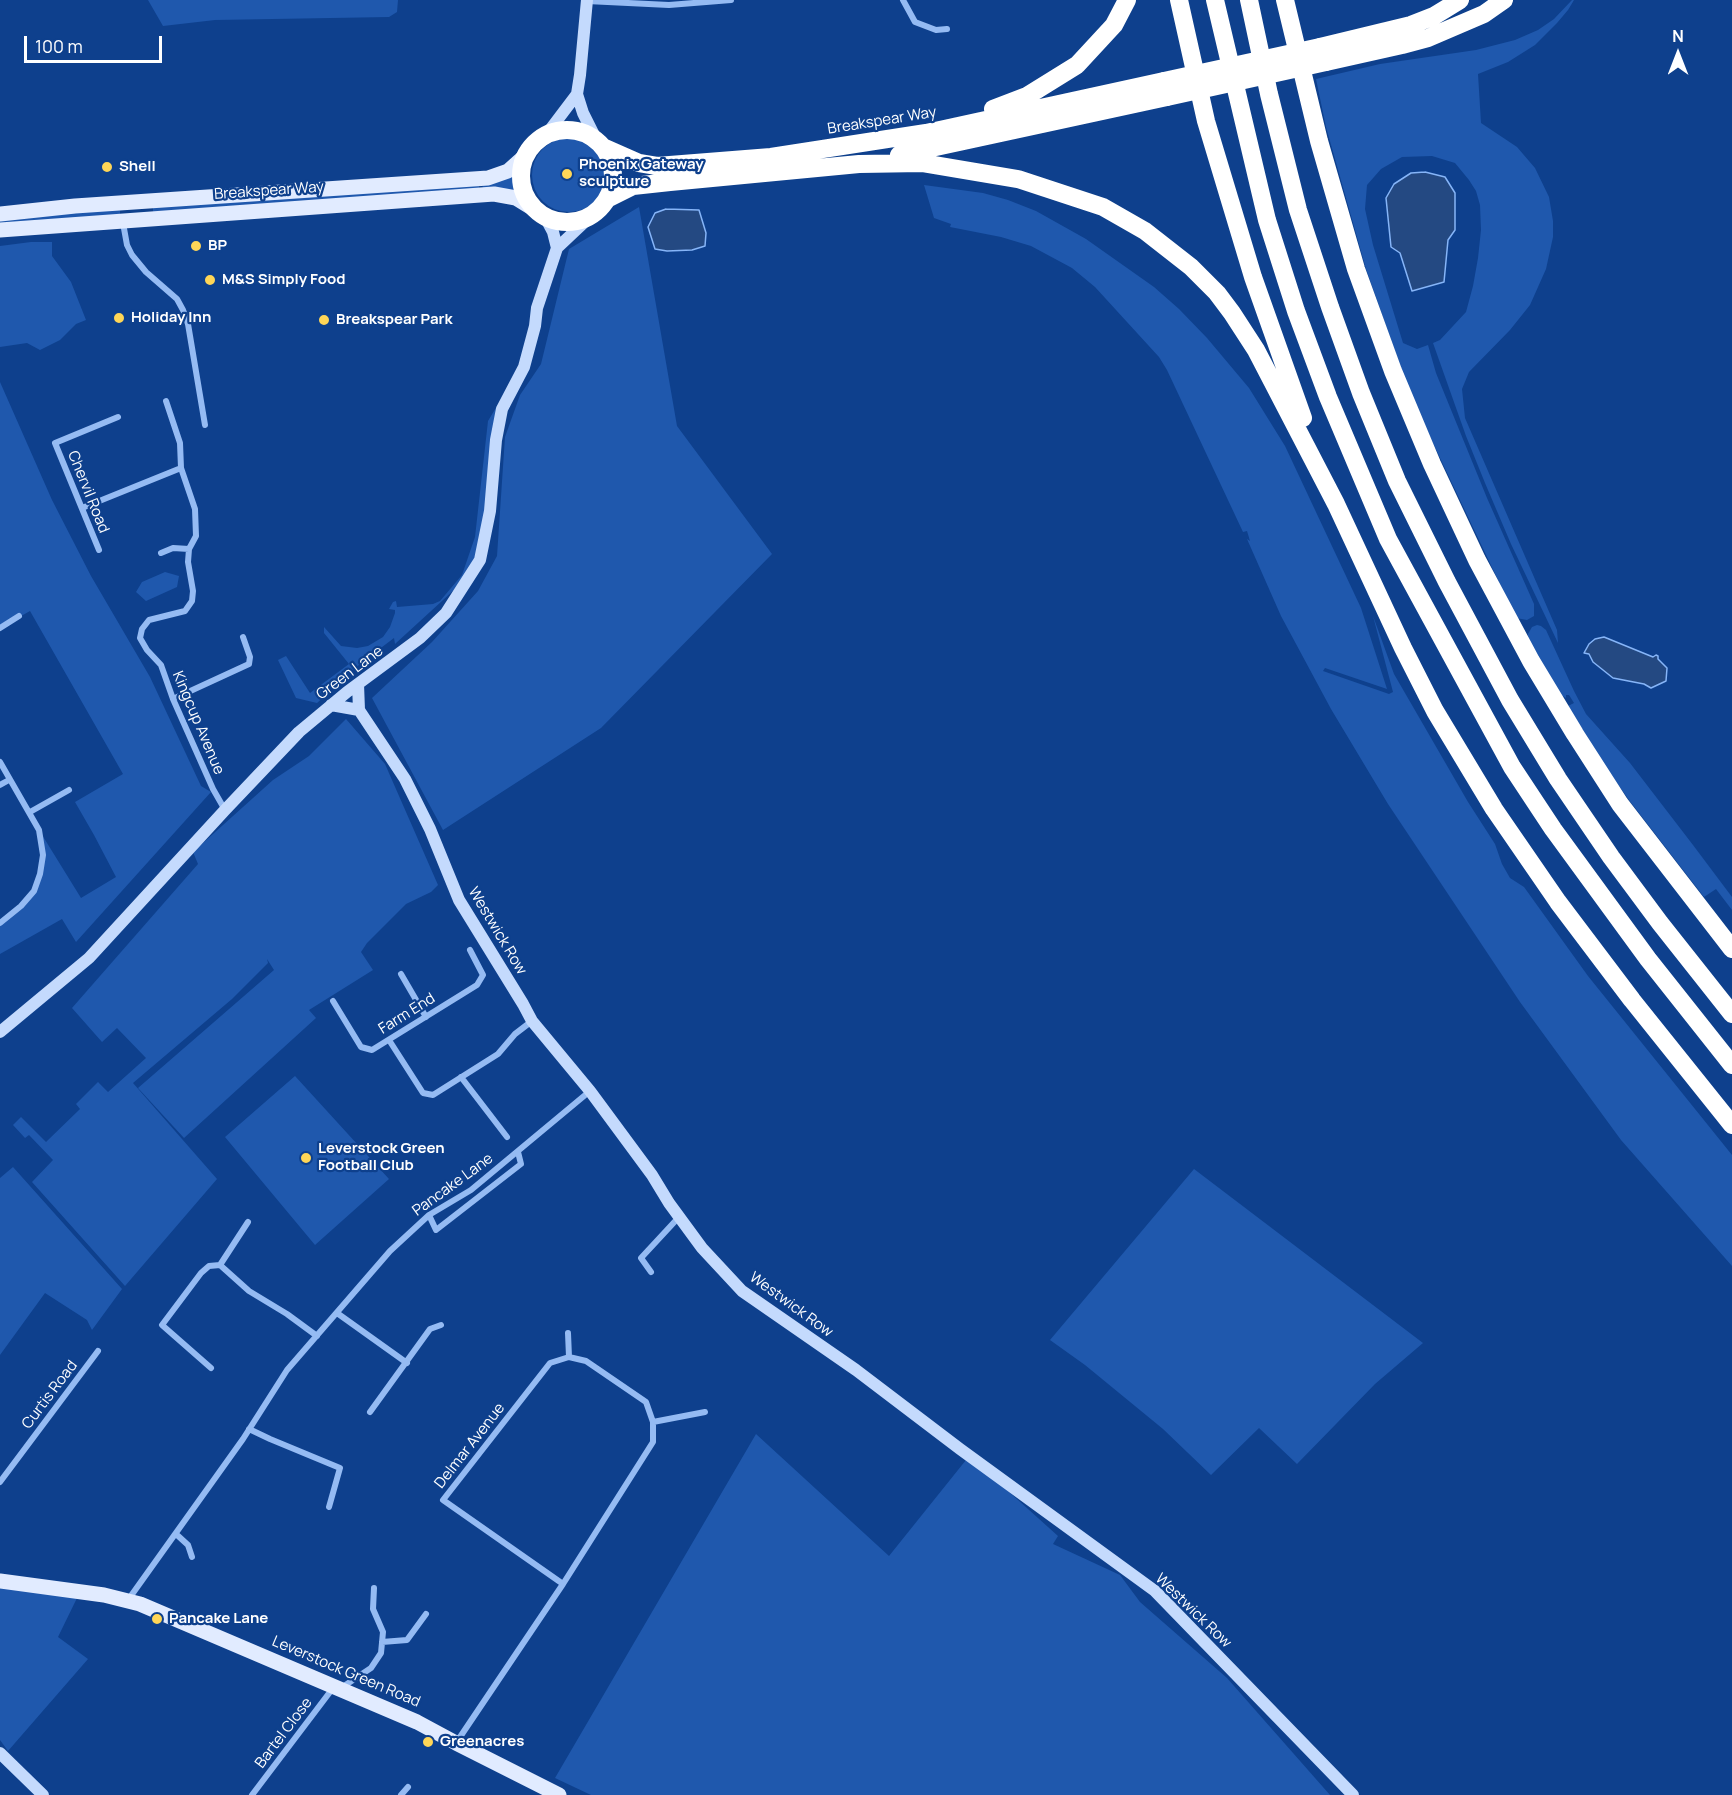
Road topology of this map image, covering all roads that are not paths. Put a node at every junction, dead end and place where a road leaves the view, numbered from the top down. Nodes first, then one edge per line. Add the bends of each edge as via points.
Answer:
1 (730, 0) edge
2 (903, 0) edge
3 (1179, 0) edge
4 (1215, 0) edge
5 (1249, 0) edge
6 (1287, 0) edge
7 (1460, 0) edge
8 (1504, 0) edge
9 (586, 1) edge
10 (1121, 12) edge
11 (947, 29) dead end
12 (1323, 54) junction
13 (1166, 89) junction
14 (577, 94) junction
15 (546, 135) junction
16 (882, 141) junction
17 (601, 144) junction
18 (527, 154) junction
19 (858, 164) junction
20 (609, 198) junction
21 (0, 214) edge
22 (541, 214) junction
23 (591, 216) junction
24 (123, 219) junction
25 (0, 230) edge
26 (557, 248) junction
27 (166, 401) dead end
28 (118, 417) dead end
29 (205, 425) dead end
30 (181, 468) junction
31 (1336, 504) junction
32 (82, 508) junction
33 (189, 549) junction
34 (99, 550) dead end
35 (161, 553) dead end
36 (19, 616) dead end
37 (0, 628) edge
38 (243, 637) dead end
39 (358, 684) junction
40 (173, 699) junction
41 (331, 705) junction
42 (359, 710) junction
43 (0, 762) edge
44 (9, 780) junction
45 (0, 785) edge
46 (69, 790) dead end
47 (225, 810) junction
48 (30, 812) junction
49 (0, 923) edge
50 (1732, 947) edge
51 (470, 950) dead end
52 (401, 974) dead end
53 (333, 1001) dead end
54 (1732, 1014) edge
55 (426, 1017) junction
56 (532, 1022) junction
57 (0, 1032) edge
58 (388, 1040) junction
59 (1732, 1065) edge
60 (460, 1077) junction
61 (590, 1091) junction
62 (1732, 1125) edge
63 (507, 1137) dead end
64 (518, 1152) junction
65 (471, 1190) junction
66 (476, 1198) junction
67 (429, 1215) junction
68 (679, 1217) junction
69 (248, 1222) dead end
70 (220, 1265) junction
71 (651, 1272) dead end
72 (337, 1313) junction
73 (441, 1325) dead end
74 (568, 1333) dead end
75 (316, 1336) junction
76 (98, 1351) dead end
77 (569, 1357) junction
78 (407, 1363) junction
79 (212, 1368) dead end
80 (370, 1412) dead end
81 (705, 1412) dead end
82 (653, 1422) junction
83 (249, 1429) junction
84 (0, 1482) edge
85 (329, 1507) dead end
86 (176, 1534) junction
87 (192, 1557) dead end
88 (0, 1581) edge
89 (563, 1584) junction
90 (374, 1588) dead end
91 (128, 1600) junction
92 (426, 1614) dead end
93 (382, 1642) junction
94 (338, 1687) junction
95 (456, 1743) junction
96 (0, 1753) edge
97 (408, 1787) dead end
98 (43, 1795) edge
99 (252, 1795) edge
100 (401, 1795) edge
101 (559, 1795) edge
102 (1353, 1795) edge

1 - 9 street via 669,5
2 - 11 street via 915,22 936,30
3 - 31 highway via 1206,121 1253,277
4 - 59 highway via 1267,220 1296,311 1388,539 1512,767 1648,959
5 - 54 highway via 1299,210 1361,393 1398,481 1468,622 1558,779 1618,867
6 - 50 highway via 1319,141 1356,269 1393,371 1477,560 1531,661 1620,804
7 - 12 highway via 1434,16
8 - 12 highway via 1484,14 1428,38 1402,45
9 - 14 street
10 - 16 highway via 1077,65 1027,96
12 - 13 highway, bridge
13 - 16 highway, Breakspear Way
13 - 19 highway
14 - 15 street
14 - 17 street
15 - 17 highway via 573,130
15 - 18 highway
16 - 17 highway, Breakspear Way via 771,157 657,166 639,163
17 - 20 highway via 610,157 614,178
18 - 21 main road, Breakspear Way via 508,171 488,178
18 - 22 highway via 522,165 523,190 528,202
19 - 20 highway via 635,186
19 - 31 highway via 923,163 1018,179 1103,207 1144,231 1191,267 1232,313 1256,350
20 - 23 highway
22 - 23 highway via 560,222 576,222
22 - 24 main road, Breakspear Way via 516,198 494,194
22 - 26 street via 553,232
23 - 26 street, Green Lane
24 - 25 main road, Breakspear Way
24 - 29 street via 132,255 177,299 183,310
26 - 39 street, Green Lane via 537,308 524,367 502,409 480,560 446,613 420,638
27 - 30 street, Kingcup Avenue via 180,443
28 - 32 street, Chervil Road via 55,443
30 - 32 street
30 - 33 street, Kingcup Avenue via 195,509 196,536
31 - 62 highway via 1435,711 1494,809 1558,902
32 - 34 street, Chervil Road
33 - 35 street via 173,548
33 - 40 street, Kingcup Avenue via 192,602 185,611 149,620 140,638 161,665
36 - 37 street
38 - 40 street via 249,664
39 - 41 street, Green Lane
39 - 42 street
40 - 47 street, Kingcup Avenue
41 - 42 street
41 - 47 street, Green Lane via 299,732
42 - 56 street, Westwick Row via 405,778 459,900
43 - 44 street
44 - 45 street
44 - 48 street
46 - 48 street
47 - 57 street, Green Lane via 89,958
48 - 49 street via 42,847 40,874 34,891
51 - 55 street, Farm End via 483,975 477,985
52 - 55 street
53 - 58 street, Farm End via 361,1047 372,1050
55 - 58 street, Farm End
56 - 60 street via 498,1054
56 - 61 street, Westwick Row
58 - 60 street via 423,1093 433,1095
60 - 63 street
61 - 64 street, Pancake Lane
61 - 68 street, Westwick Row
64 - 65 street, Pancake Lane
64 - 66 street via 521,1164
65 - 66 street
65 - 67 street, Pancake Lane
66 - 67 street via 436,1230
67 - 72 street, Pancake Lane via 390,1251
68 - 71 street via 640,1258
68 - 102 street, Westwick Row via 742,1291 856,1370 1155,1591
69 - 70 street
70 - 75 street via 249,1291
70 - 79 street via 209,1266 201,1273 162,1324
72 - 75 street, Pancake Lane
72 - 78 street
73 - 78 street via 430,1329
74 - 77 street
75 - 83 street, Pancake Lane via 286,1370
76 - 84 street, Curtis Road
77 - 82 street via 586,1361 646,1402
77 - 89 street, Delmar Avenue via 550,1363 443,1500
78 - 80 street
81 - 82 street
82 - 89 street via 653,1442
83 - 85 street via 340,1468
83 - 86 street, Pancake Lane
86 - 87 street via 188,1545
86 - 91 street, Pancake Lane
88 - 91 main road, Leverstock Green Road
89 - 95 street
90 - 93 street via 373,1609 383,1632
91 - 94 main road, Leverstock Green Road
92 - 93 street via 407,1640
93 - 94 street, Bartel Close via 381,1653 371,1668
94 - 95 main road, Leverstock Green Road
94 - 99 street, Bartel Close
95 - 101 main road, Leverstock Green Road
96 - 98 street
97 - 100 street

